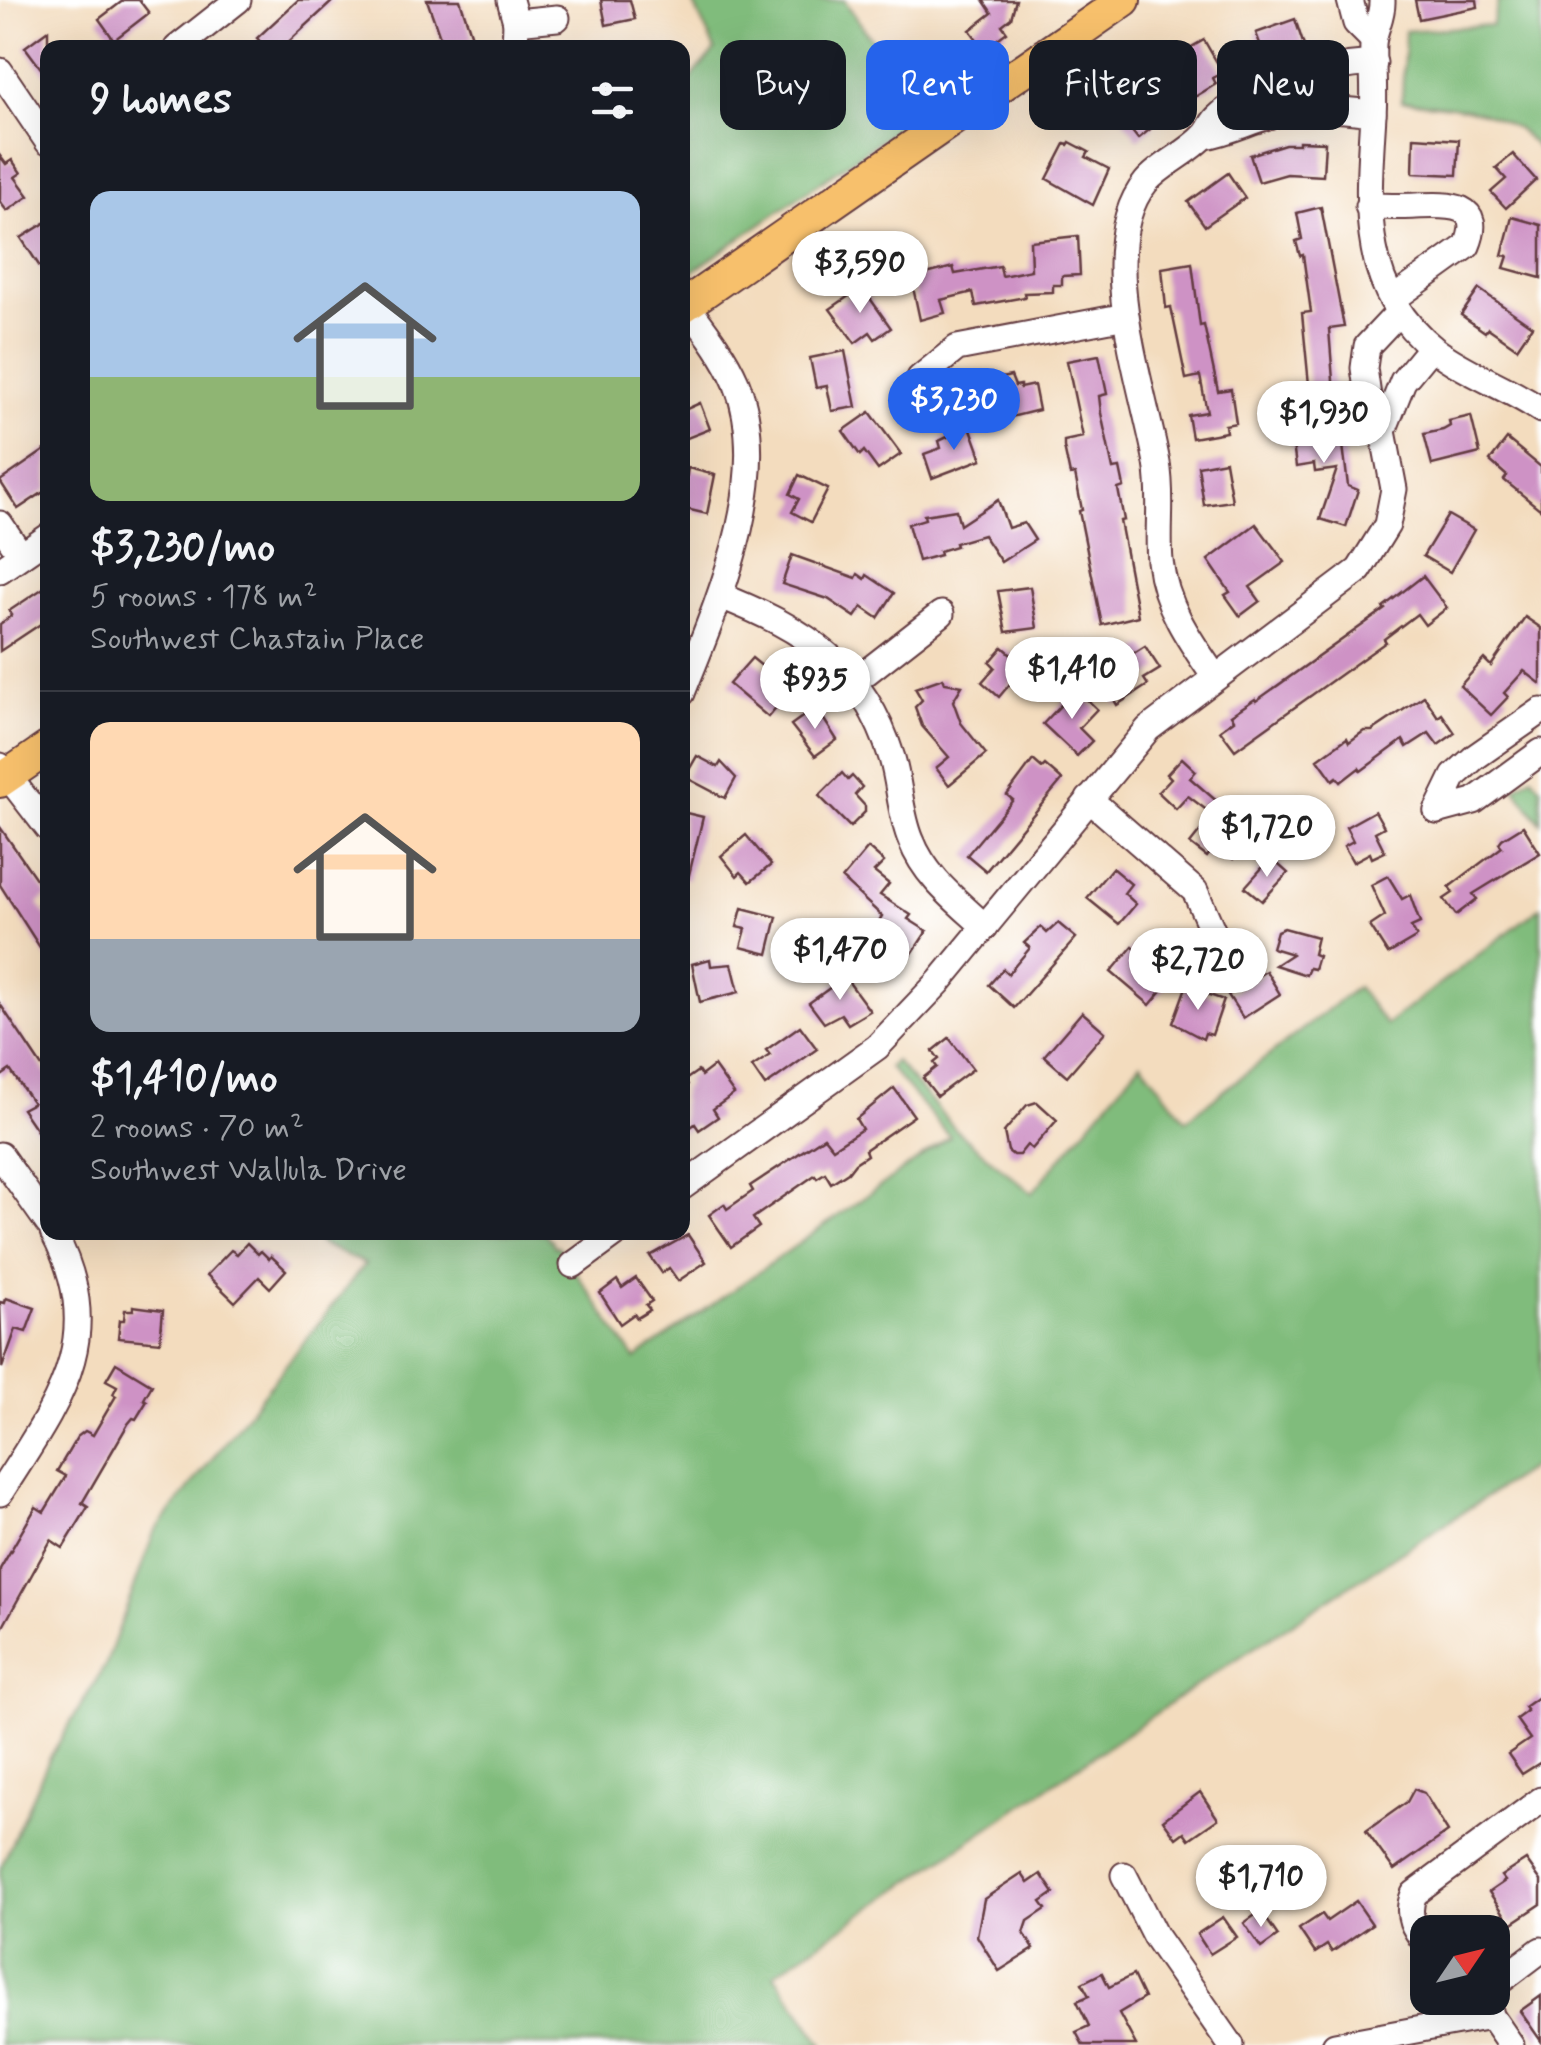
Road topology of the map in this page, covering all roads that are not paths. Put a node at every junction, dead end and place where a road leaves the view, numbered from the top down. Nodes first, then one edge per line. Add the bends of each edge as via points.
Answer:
1 (238, 0) edge
2 (1124, 0) edge
3 (1350, 0) edge
4 (1382, 0) edge
5 (557, 18) dead end
6 (514, 23) edge
7 (187, 40) edge
8 (1373, 51) junction
9 (0, 71) edge
10 (1373, 113) junction
11 (40, 130) edge
12 (1205, 136) junction
13 (1368, 206) junction
14 (690, 302) edge
15 (1396, 306) junction
16 (690, 314) edge
17 (1126, 316) junction
18 (1432, 347) junction
19 (920, 378) dead end
20 (1541, 410) edge
21 (1383, 431) junction
22 (0, 524) edge
23 (40, 543) edge
24 (10, 562) edge
25 (721, 596) junction
26 (941, 614) dead end
27 (690, 673) edge
28 (1215, 676) junction
29 (854, 682) junction
30 (1541, 711) edge
31 (1541, 752) edge
32 (40, 753) edge
33 (2, 775) edge
34 (1089, 799) junction
35 (40, 819) edge
36 (985, 927) junction
37 (1214, 934) dead end
38 (0, 1155) edge
39 (690, 1181) edge
40 (40, 1212) edge
41 (56, 1240) edge
42 (607, 1240) edge
43 (573, 1264) dead end
44 (0, 1493) edge
45 (1541, 1800) edge
46 (1124, 1875) dead end
47 (1410, 1915) edge
48 (1541, 1950) edge
49 (1510, 1973) edge
50 (1457, 2015) edge
51 (1494, 2015) edge
52 (1231, 2045) edge
53 (1335, 2045) edge
54 (1511, 2045) edge

1 - 7 street
2 - 14 main road
3 - 8 street
4 - 8 street
5 - 6 street
8 - 10 street
8 - 12 street via 1254,95 1216,118
9 - 11 street
10 - 12 street via 1298,110
10 - 13 street
12 - 17 street via 1158,170 1134,203 1120,254
13 - 15 street via 1378,266
13 - 15 street via 1443,203 1466,213 1471,223 1467,246
15 - 18 street
15 - 21 street via 1368,346 1364,368 1370,411
16 - 25 street via 728,364 749,432 748,482
17 - 19 street via 957,348
17 - 28 street via 1162,492 1166,592 1181,628
18 - 20 street
18 - 21 street via 1402,380
21 - 28 street via 1392,508 1368,559 1347,582
22 - 24 street
23 - 24 street
25 - 27 street
25 - 29 street via 789,625
26 - 29 street
28 - 34 street via 1148,729
29 - 36 street via 886,738 911,841 940,886
30 - 31 street via 1454,776 1437,810 1474,800
32 - 33 main road
33 - 35 street
34 - 36 street
34 - 37 street via 1196,891
36 - 39 street via 868,1055
38 - 40 street
41 - 44 street via 71,1276 76,1342 61,1396
42 - 43 street
45 - 47 street via 1414,1894
46 - 52 street via 1155,1936
48 - 49 street
50 - 53 street
51 - 54 street

